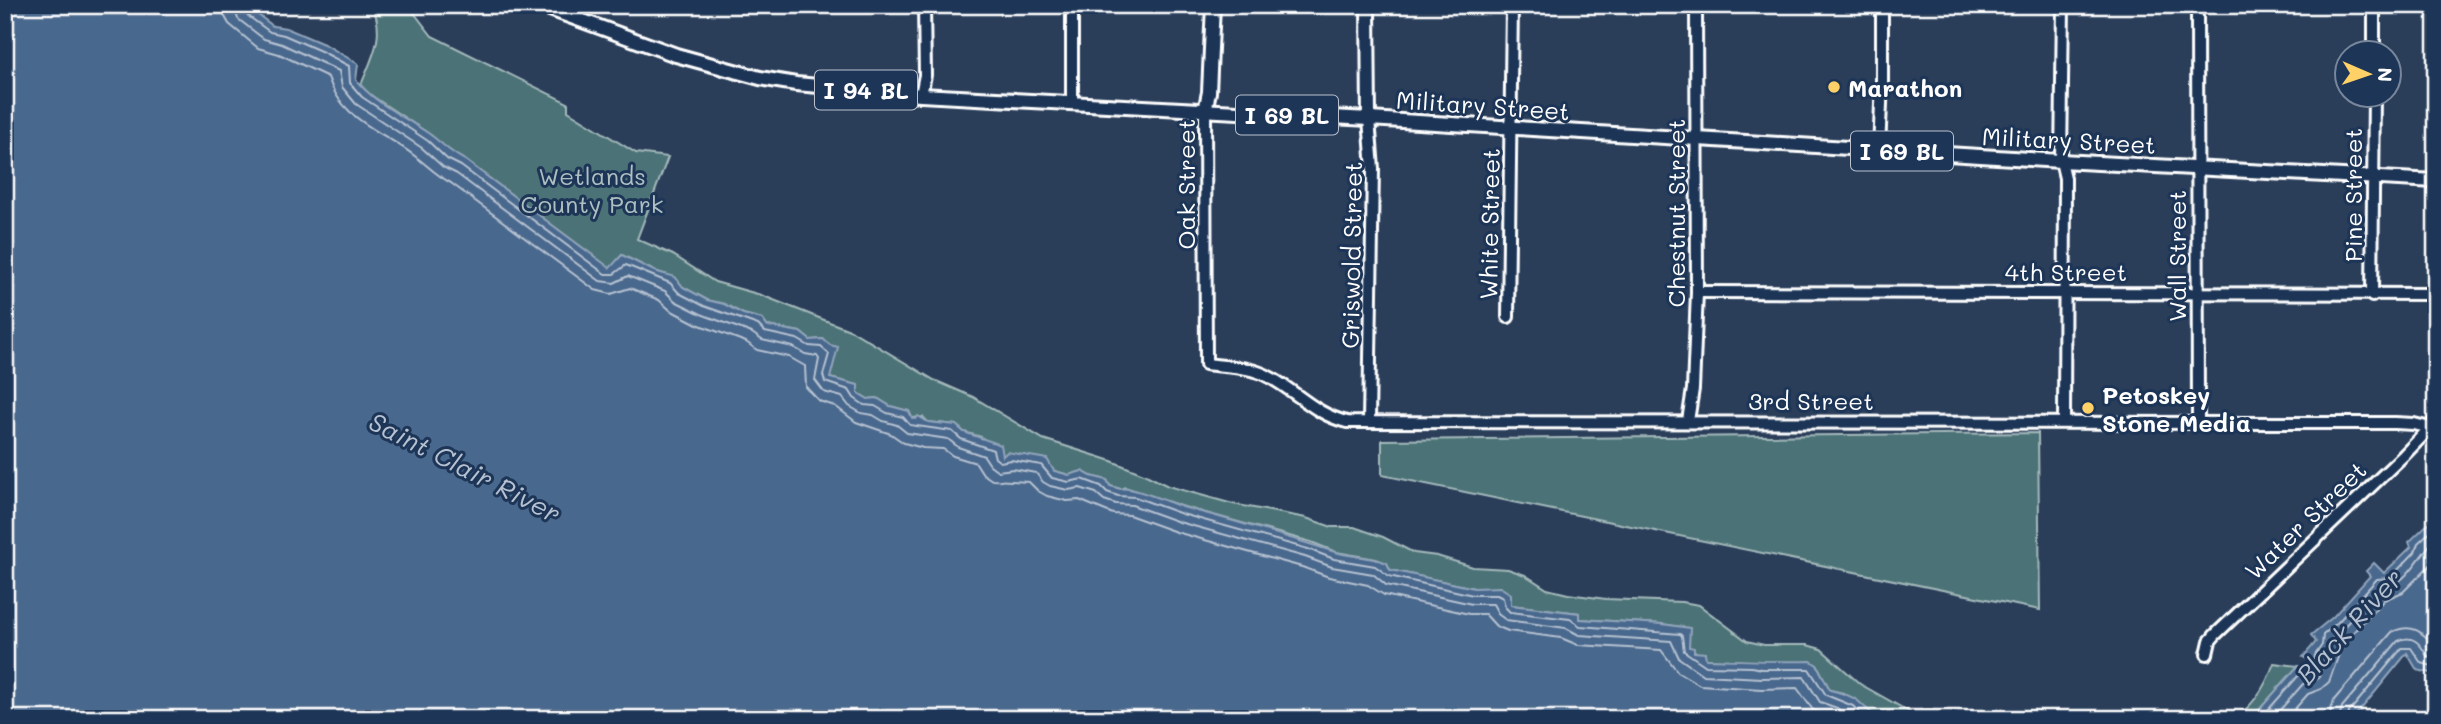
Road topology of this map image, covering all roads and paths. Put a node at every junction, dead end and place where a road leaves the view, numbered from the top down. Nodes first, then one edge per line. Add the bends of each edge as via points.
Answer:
1 (539, 5) edge
2 (925, 5) edge
3 (1072, 5) edge
4 (1213, 5) edge
5 (1368, 5) edge
6 (1512, 5) edge
7 (1696, 5) edge
8 (1882, 5) edge
9 (2063, 5) edge
10 (2197, 5) edge
11 (2374, 5) edge
12 (560, 10) edge
13 (2374, 38) edge
14 (921, 95) junction
15 (1072, 103) junction
16 (2374, 108) edge
17 (1205, 111) junction
18 (1369, 118) junction
19 (1512, 128) junction
20 (1697, 138) junction
21 (1879, 150) junction
22 (2061, 161) junction
23 (2196, 168) junction
24 (2373, 177) junction
25 (2436, 181) edge
26 (1697, 292) junction
27 (2065, 292) junction
28 (2199, 292) junction
29 (2436, 294) edge
30 (2372, 296) junction
31 (1508, 317) dead end
32 (1206, 364) joint
33 (1688, 421) junction
34 (1369, 422) junction
35 (2064, 422) junction
36 (2198, 422) junction
37 (2433, 424) edge
38 (2207, 654) dead end

1 - 12 main road, Military Street / I 94 BL
2 - 14 street
3 - 15 street
4 - 17 main road, Oak Street / I 69 BL
5 - 18 main road, Griswold Street / I 69 BL
6 - 19 street, White Street
7 - 20 street, Chestnut Street
8 - 21 street
9 - 22 street
10 - 23 street, Wall Street
11 - 13 street
12 - 14 main road, Military Street / I 94 BL via 676,55 760,78
14 - 15 main road, Military Street / I 94 BL
15 - 17 main road, Military Street / I 94 BL
16 - 24 street, Pine Street
17 - 18 main road, Military Street / I 69 BL
17 - 32 street, Oak Street
18 - 19 main road, Military Street / I 69 BL
18 - 34 street, Griswold Street via 1373,139
19 - 20 main road, Military Street / I 69 BL
19 - 31 street, White Street
20 - 21 main road, Military Street / I 69 BL
20 - 26 street, Chestnut Street
21 - 22 main road, Military Street / I 69 BL
22 - 23 main road, Military Street / I 69 BL
22 - 27 street
23 - 24 main road, Military Street / I 69 BL
23 - 28 street, Wall Street
24 - 25 main road, Military Street / I 69 BL
24 - 30 street, Pine Street
26 - 27 street, 4th Street
26 - 33 street, Chestnut Street
27 - 28 street, 4th Street
27 - 35 street
28 - 30 street, 4th Street
28 - 36 street, Wall Street
29 - 30 street, 4th Street
32 - 34 street, 3rd Street via 1255,371 1332,418
33 - 34 street, 3rd Street
33 - 35 street, 3rd Street
35 - 36 street, 3rd Street
36 - 37 street, 3rd Street
37 - 38 street, Water Street via 2215,635

